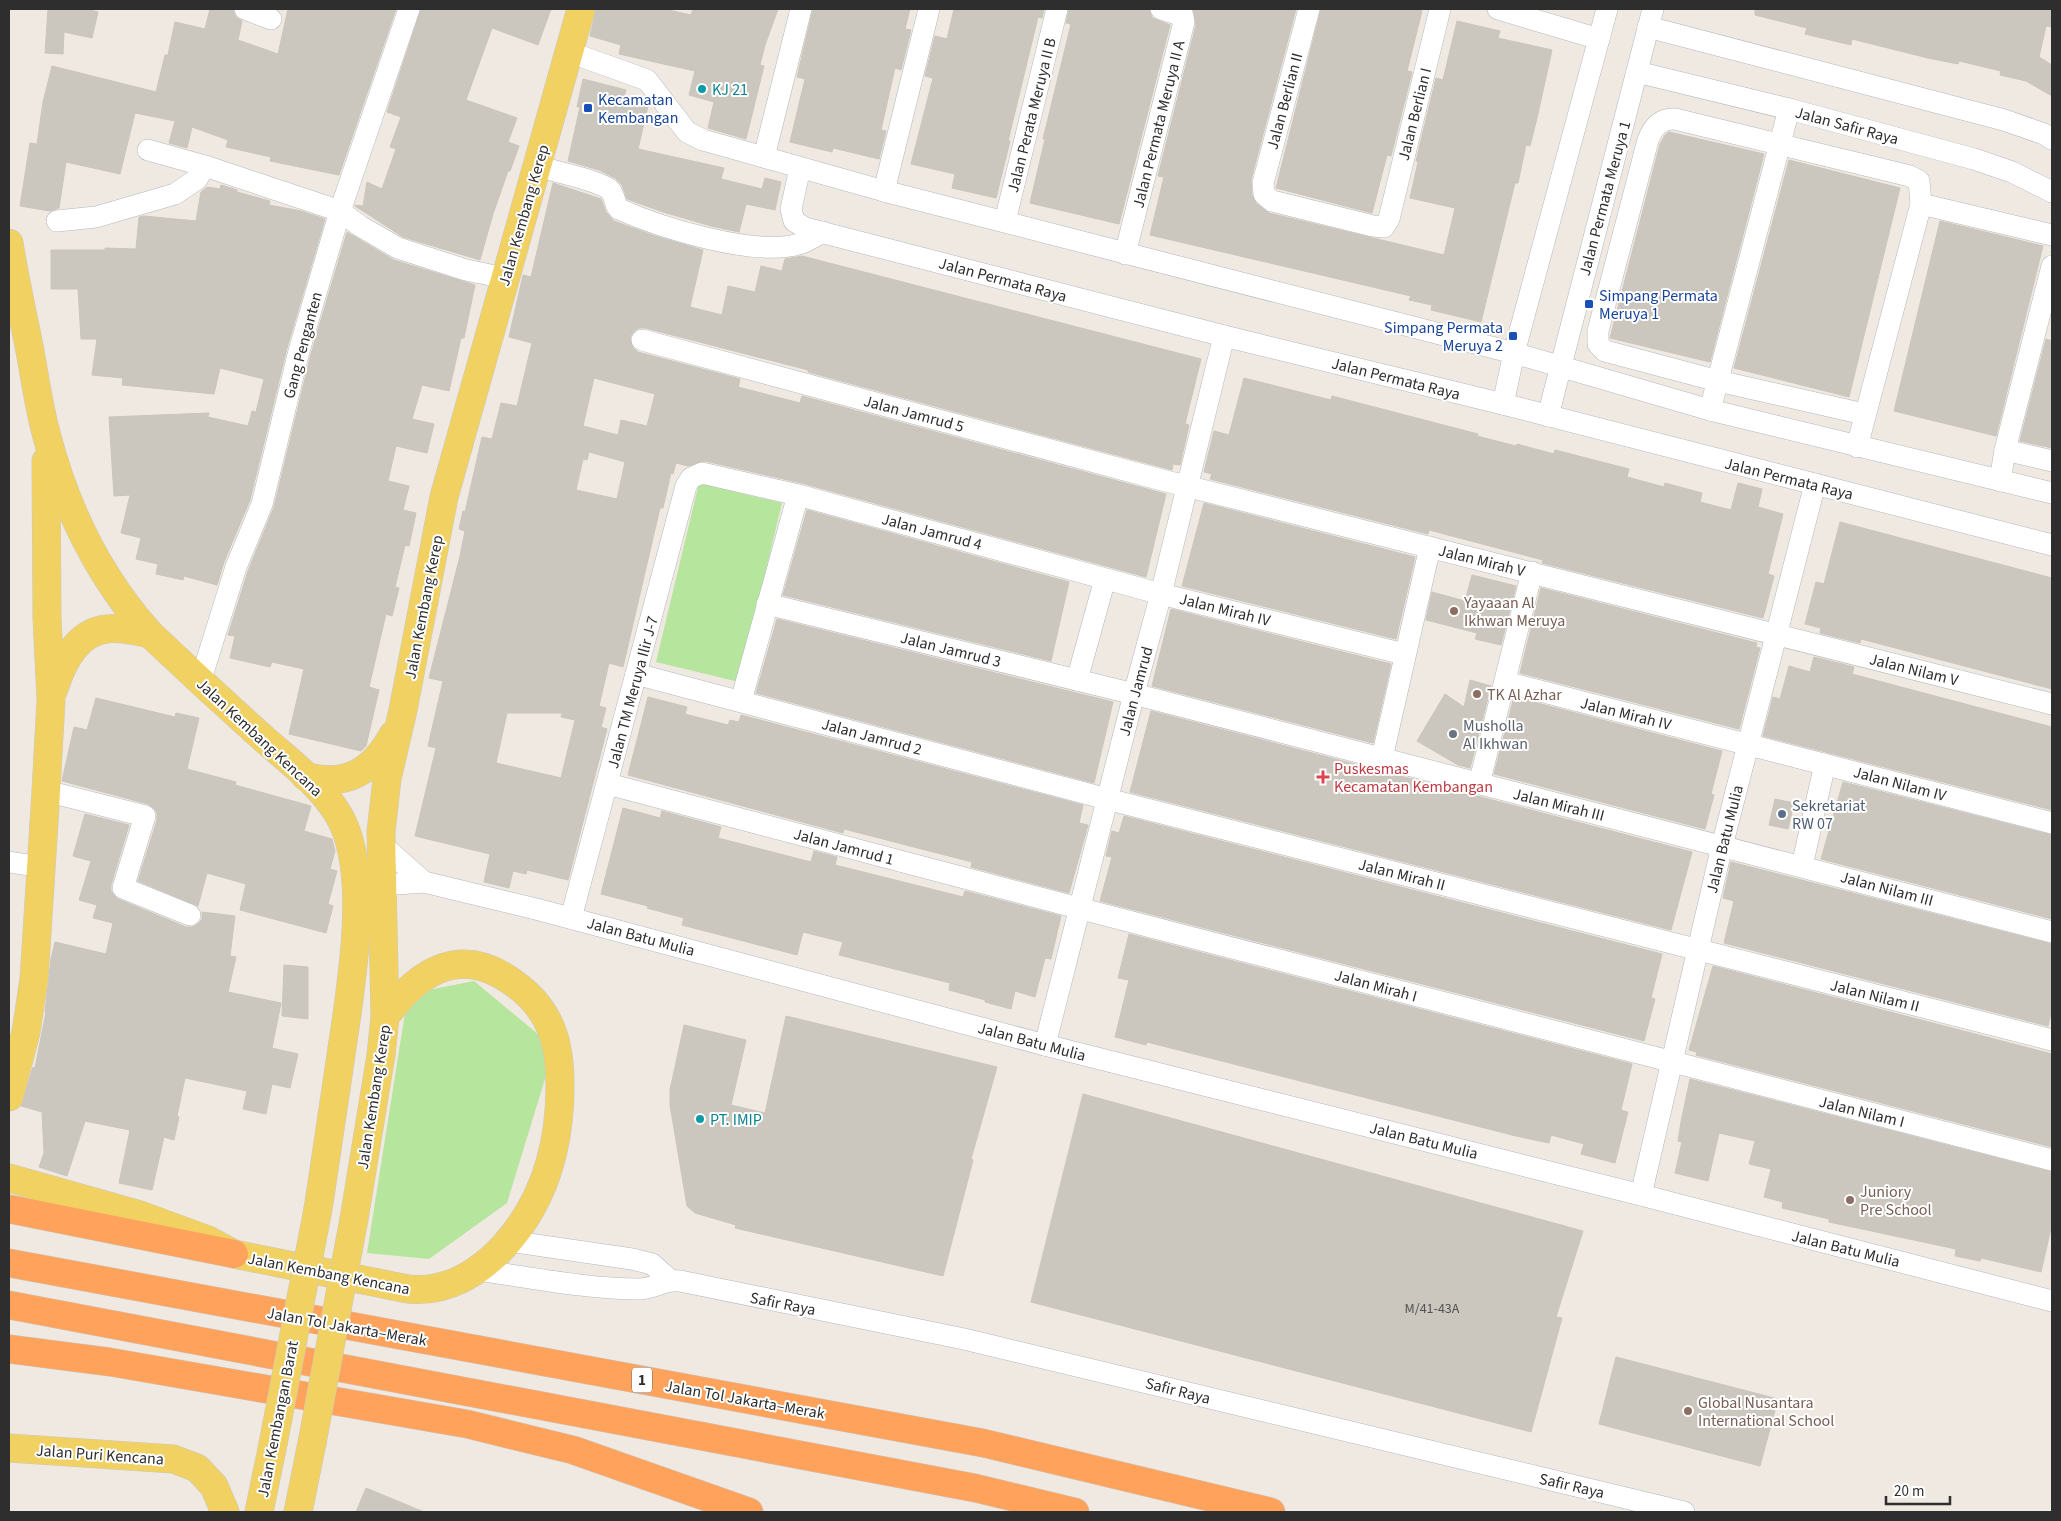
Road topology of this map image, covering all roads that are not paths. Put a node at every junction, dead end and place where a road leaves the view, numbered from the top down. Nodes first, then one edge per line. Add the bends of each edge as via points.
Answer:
1 (245, 9) edge
2 (409, 9) edge
3 (581, 9) edge
4 (801, 9) edge
5 (929, 9) edge
6 (1057, 9) edge
7 (1161, 9) edge
8 (1309, 9) edge
9 (1440, 9) edge
10 (1498, 9) edge
11 (1607, 9) edge
12 (1650, 18) edge
13 (271, 19) dead end
14 (1599, 39) junction
15 (569, 52) junction
16 (1637, 72) junction
17 (1789, 109) junction
18 (2052, 139) edge
19 (1780, 145) junction
20 (148, 150) dead end
21 (764, 157) junction
22 (206, 166) junction
23 (537, 166) junction
24 (800, 168) junction
25 (884, 191) junction
26 (2052, 192) edge
27 (1921, 204) junction
28 (340, 211) junction
29 (1389, 219) joint
30 (57, 221) dead end
31 (1005, 221) junction
32 (823, 232) junction
33 (2052, 235) edge
34 (9, 244) edge
35 (1125, 254) junction
36 (2051, 273) edge
37 (505, 278) junction
38 (2045, 327) edge
39 (1224, 336) junction
40 (642, 340) dead end
41 (1514, 353) junction
42 (1560, 366) junction
43 (1718, 381) junction
44 (1503, 404) junction
45 (1710, 410) junction
46 (1864, 414) junction
47 (1548, 416) junction
48 (46, 432) junction
49 (1857, 447) junction
50 (2006, 450) junction
51 (2052, 461) edge
52 (702, 473) joint
53 (2000, 481) junction
54 (1815, 484) junction
55 (1188, 486) junction
56 (2052, 494) edge
57 (798, 495) junction
58 (2052, 545) edge
59 (1430, 547) junction
60 (1532, 572) junction
61 (1105, 579) junction
62 (1161, 594) junction
63 (767, 604) junction
64 (150, 634) junction
65 (1776, 635) junction
66 (1404, 654) junction
67 (636, 674) junction
68 (1077, 680) junction
69 (200, 682) junction
70 (1505, 682) junction
71 (1134, 694) junction
72 (51, 700) junction
73 (741, 701) junction
74 (2052, 704) edge
75 (403, 710) junction
76 (1748, 744) junction
77 (1382, 758) junction
78 (1825, 764) junction
79 (305, 776) junction
80 (608, 784) junction
81 (1479, 784) junction
82 (46, 791) junction
83 (1107, 799) junction
84 (2052, 823) edge
85 (382, 845) junction
86 (1722, 846) junction
87 (9, 862) edge
88 (1802, 866) junction
89 (41, 867) junction
90 (424, 882) junction
91 (382, 885) junction
92 (1081, 908) junction
93 (190, 915) dead end
94 (571, 918) junction
95 (2052, 932) edge
96 (1697, 950) junction
97 (32, 997) junction
98 (385, 1016) junction
99 (9, 1025) edge
100 (2052, 1040) edge
101 (1045, 1045) junction
102 (1671, 1062) junction
103 (9, 1097) edge
104 (2052, 1160) edge
105 (9, 1178) edge
106 (1641, 1195) junction
107 (318, 1209) joint
108 (9, 1210) edge
109 (508, 1241) junction
110 (234, 1254) junction
111 (9, 1263) edge
112 (477, 1270) junction
113 (670, 1280) junction
114 (2052, 1301) edge
115 (9, 1305) edge
116 (9, 1349) edge
117 (9, 1448) edge
118 (224, 1512) edge
119 (259, 1512) edge
120 (298, 1512) edge
121 (749, 1512) edge
122 (1075, 1512) edge
123 (1271, 1512) edge
124 (1684, 1512) edge

1 - 13 street
2 - 28 street, Gang Penganten
3 - 15 main road, Jalan Kembang Kerep
4 - 21 street
5 - 25 street
6 - 31 street, Jalan Perata Meruya II B
7 - 35 street, Jalan Permata Meruya II A via 1183,16 1184,22
8 - 29 street, Jalan Berlian II via 1263,183 1264,194 1272,201 1373,226 1384,227
9 - 29 street, Jalan Berlian I
10 - 14 street
11 - 14 street
12 - 16 street, Jalan Permata Meruya 1
12 - 18 street via 2004,120
14 - 41 street
15 - 21 street via 647,80 693,137
15 - 23 main road, Jalan Kembang Kerep
16 - 17 street, Jalan Safir Raya
16 - 42 street, Jalan Permata Meruya 1
17 - 19 street
17 - 26 street, Jalan Safir Raya via 1974,159 2012,172
19 - 27 street via 1910,176 1919,181
19 - 43 street
19 - 43 street via 1675,119 1663,121 1653,129 1648,140 1598,331 1598,344 1605,350
20 - 22 street
21 - 24 street
22 - 28 street
22 - 30 street via 197,179 175,194 96,217
23 - 32 street via 599,184 609,189 619,209 708,239 763,248 787,247
23 - 37 main road, Jalan Kembang Kerep
24 - 25 street
24 - 32 street, Jalan Permata Raya via 791,208 794,221 805,228
25 - 31 street
27 - 33 street
27 - 46 street
28 - 37 street via 398,248 466,270
28 - 69 street, Gang Penganten via 299,351 262,504 236,567
31 - 35 street
32 - 39 street, Jalan Permata Raya
34 - 48 main road, Jalan Kembang Kencana
35 - 41 street
36 - 38 street
37 - 75 main road, Jalan Kembang Kerep via 444,497
38 - 50 street
39 - 44 street, Jalan Permata Raya
39 - 55 street, Jalan Jamrud
40 - 55 street, Jalan Jamrud 5
41 - 42 street
41 - 44 street
42 - 45 street
42 - 47 street, Jalan Permata Meruya 1
43 - 45 street
43 - 46 street
44 - 47 street, Jalan Permata Raya
45 - 49 street
46 - 49 street
47 - 54 street, Jalan Permata Raya
48 - 64 main road, Jalan Kembang Kencana via 67,498 95,557 131,613
48 - 72 main road, Jalan Kembang Kencana
49 - 53 street
50 - 51 street
50 - 53 street
52 - 57 street, Jalan Jamrud 4
52 - 67 street, Jalan TM Meruya Ilir J-7 via 686,486
53 - 56 street
54 - 58 street, Jalan Permata Raya
54 - 65 street, Jalan Batu Mulia
55 - 59 street, Jalan Mirah V
55 - 62 street, Jalan Jamrud
57 - 61 street, Jalan Jamrud 4
57 - 63 street
59 - 60 street, Jalan Mirah V
59 - 66 street
60 - 65 street, Jalan Mirah V
60 - 70 street
61 - 62 street, Jalan Jamrud 4
61 - 68 street
62 - 66 street, Jalan Mirah IV
62 - 71 street, Jalan Jamrud
63 - 68 street, Jalan Jamrud 3
63 - 73 street
64 - 69 main road, Jalan Kembang Kencana
64 - 72 main road, Jalan Kembang Kencana via 125,628 106,629 86,637 66,659
65 - 74 street, Jalan Nilam V
65 - 76 street, Jalan Batu Mulia
66 - 77 street
67 - 73 street, Jalan Jamrud 2
67 - 80 street, Jalan TM Meruya Ilir J-7
68 - 71 street, Jalan Jamrud 3
69 - 79 main road, Jalan Kembang Kencana
70 - 76 street, Jalan Mirah IV
70 - 81 street
71 - 77 street, Jalan Mirah III
71 - 83 street, Jalan Jamrud
72 - 82 main road, Jalan Kembang Kencana
73 - 83 street, Jalan Jamrud 2
75 - 79 main road via 384,750 360,773 333,781
75 - 85 main road, Jalan Kembang Kerep via 384,796
76 - 78 street, Jalan Nilam IV
76 - 86 street, Jalan Batu Mulia
77 - 81 street, Jalan Mirah III
78 - 84 street, Jalan Nilam IV
78 - 88 street
79 - 107 main road, Jalan Kembang Kencana via 330,802 344,826 353,854 356,894 351,974
80 - 92 street, Jalan Jamrud 1
80 - 94 street, Jalan TM Meruya Ilir J-7
81 - 86 street, Jalan Mirah III
82 - 89 main road, Jalan Kembang Kencana
82 - 93 street via 145,816 123,888
83 - 92 street, Jalan Jamrud
83 - 96 street, Jalan Mirah II
85 - 90 street, Jalan Batu Mulia
85 - 91 main road, Jalan Kembang Kerep
86 - 88 street, Jalan Nilam III
86 - 96 street, Jalan Batu Mulia
87 - 89 street
88 - 95 street, Jalan Nilam III
89 - 97 main road, Jalan Kembang Kencana
90 - 91 street, Jalan Batu Mulia
90 - 94 street, Jalan Batu Mulia
91 - 98 main road, Jalan Kembang Kerep
92 - 101 street, Jalan Jamrud
92 - 102 street, Jalan Mirah I
94 - 101 street, Jalan Batu Mulia
96 - 100 street, Jalan Nilam II
96 - 102 street, Jalan Batu Mulia
97 - 99 main road
97 - 103 main road, Jalan Kembang Kencana
98 - 109 main road, Jalan Kembang Kencana via 420,979 441,968 468,964 488,968 511,981 544,1014 553,1033 559,1062 557,1133 551,1164 540,1192
98 - 120 main road, Jalan Kembang Kerep, bridge via 354,1220
101 - 106 street, Jalan Batu Mulia
102 - 104 street, Jalan Nilam I
102 - 106 street, Jalan Batu Mulia
105 - 110 main road, Jalan Kembang Kencana via 140,1215 208,1240
106 - 114 street, Jalan Batu Mulia
107 - 119 main road, Jalan Kembangan Barat, bridge
108 - 110 highway
109 - 112 main road, Jalan Kembang Kencana
109 - 113 street, Safir Raya via 632,1259 652,1264
110 - 112 main road, Jalan Kembang Kencana via 417,1290 450,1284
111 - 123 highway, Jalan Tol Jakarta–Merak / 1 via 983,1443
112 - 113 street, Safir Raya via 592,1286 642,1289
113 - 124 street, Safir Raya via 964,1339
115 - 122 highway via 975,1488
116 - 121 highway via 110,1362 467,1424 573,1450
117 - 118 main road, Jalan Puri Kencana via 173,1459 197,1468 214,1486

